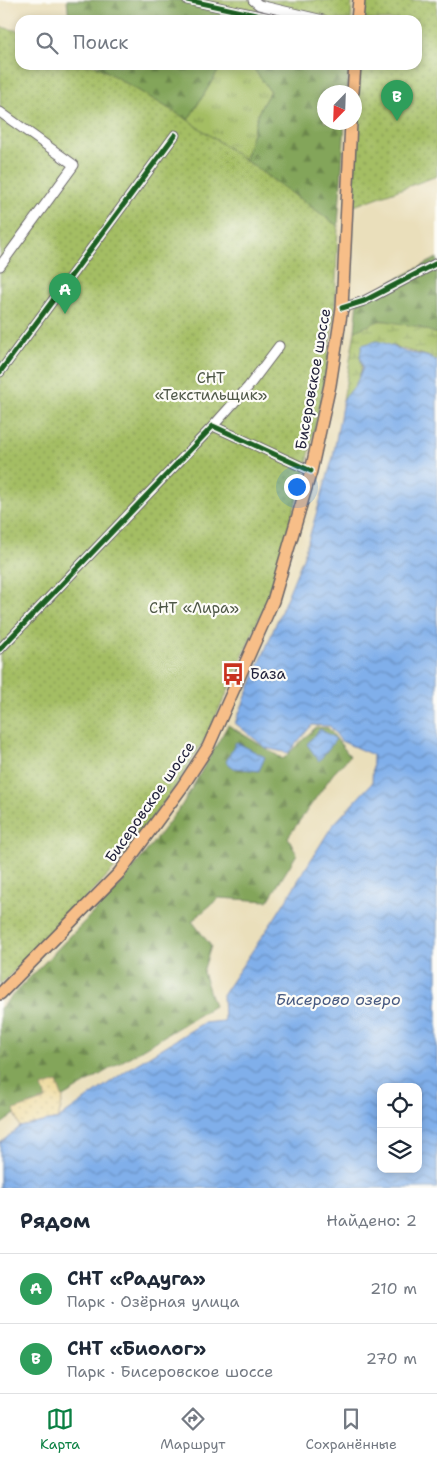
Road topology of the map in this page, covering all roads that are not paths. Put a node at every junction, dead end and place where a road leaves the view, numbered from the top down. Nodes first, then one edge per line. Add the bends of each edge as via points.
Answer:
1 (187, 0) edge
2 (253, 0) edge
3 (358, 0) edge
4 (256, 15) edge
5 (303, 15) edge
6 (357, 15) edge
7 (355, 70) edge
8 (354, 85) edge
9 (0, 112) edge
10 (351, 130) edge
11 (175, 134) dead end
12 (437, 262) edge
13 (0, 266) edge
14 (342, 308) junction
15 (279, 346) dead end
16 (0, 372) edge
17 (213, 426) junction
18 (311, 471) junction
19 (0, 649) edge
20 (0, 994) edge

1 - 4 street
2 - 5 street
3 - 6 main road
7 - 8 main road
9 - 13 street via 74,165
10 - 14 main road, Бисеровское шоссе
11 - 16 street
12 - 14 street via 364,301
14 - 18 main road, Бисеровское шоссе via 330,385
15 - 17 street
17 - 18 street
17 - 19 street
18 - 20 main road, Бисеровское шоссе via 273,601 208,747 119,873

